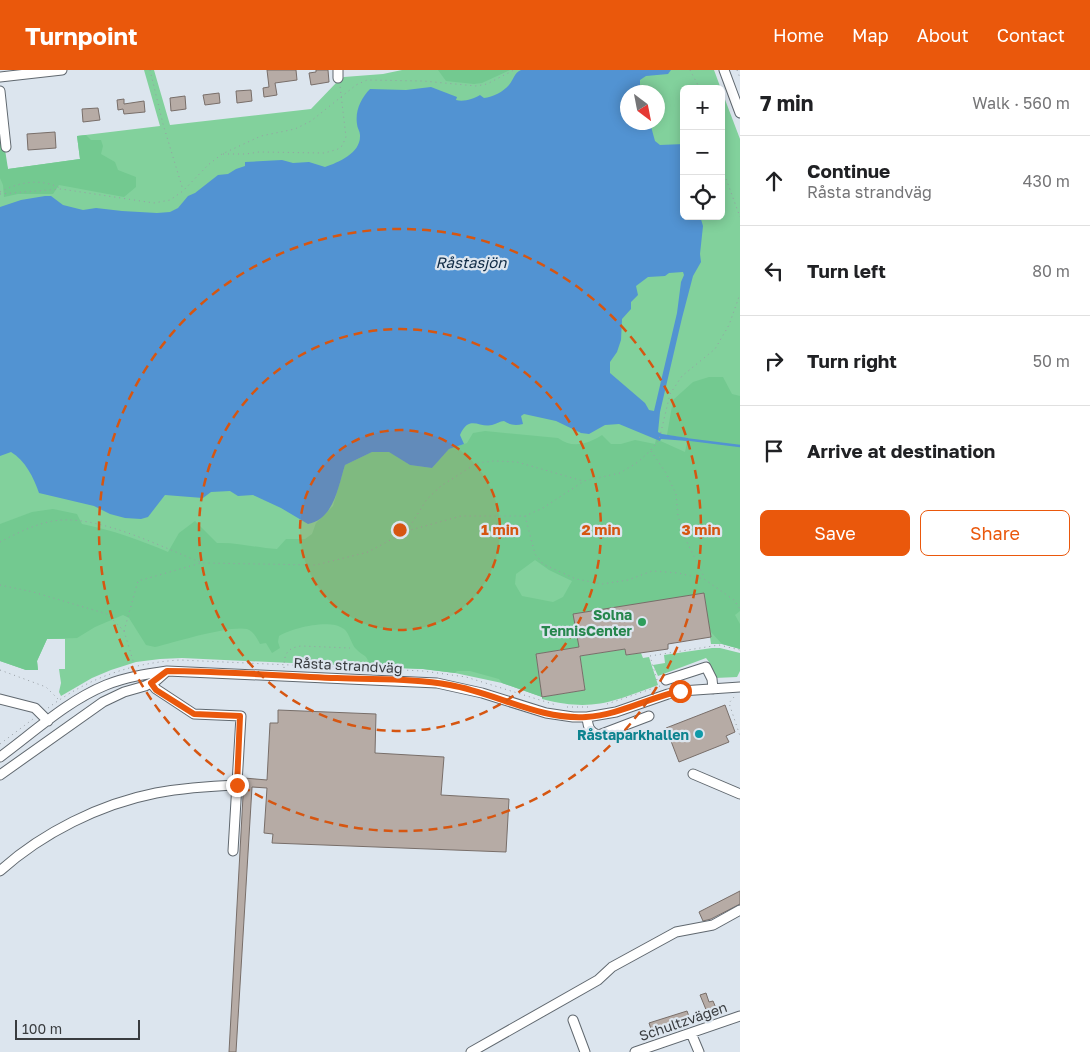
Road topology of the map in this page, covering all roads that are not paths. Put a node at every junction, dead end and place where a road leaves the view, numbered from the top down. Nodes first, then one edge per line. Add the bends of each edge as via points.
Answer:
1 (62, 70) edge
2 (724, 70) edge
3 (0, 77) edge
4 (0, 91) edge
5 (740, 113) edge
6 (6, 147) dead end
7 (167, 671) junction
8 (151, 683) junction
9 (662, 683) road end
10 (713, 689) junction
11 (738, 691) edge
12 (0, 699) edge
13 (649, 716) dead end
14 (587, 717) junction
15 (48, 721) junction
16 (0, 757) edge
17 (693, 774) dead end
18 (0, 775) edge
19 (237, 785) junction
20 (740, 794) edge
21 (233, 852) dead end
22 (0, 871) edge
23 (740, 910) edge
24 (740, 1016) edge
25 (573, 1020) dead end
26 (691, 1033) junction
27 (471, 1052) edge
28 (585, 1052) edge
29 (635, 1052) edge
30 (699, 1052) edge

1 - 3 street
2 - 5 street
4 - 6 street
7 - 8 street
7 - 14 street, Råsta strandväg via 451,685 546,714
7 - 15 street, Råsta strandväg via 121,680 95,690
8 - 18 street via 103,702
8 - 19 street via 156,690 194,714 240,716
9 - 10 street via 706,667
10 - 11 street, Råsta strandväg
10 - 14 street, Råsta strandväg via 668,694 616,712
12 - 15 street via 35,708
13 - 14 street via 599,735 588,728
15 - 16 street, Råsta strandväg
17 - 20 street
19 - 21 street
19 - 22 street via 156,793 114,805 58,830 18,855
23 - 27 street via 713,925 676,932
24 - 26 street, Schultzvägen
25 - 28 street
26 - 29 street, Schultzvägen
26 - 30 street

